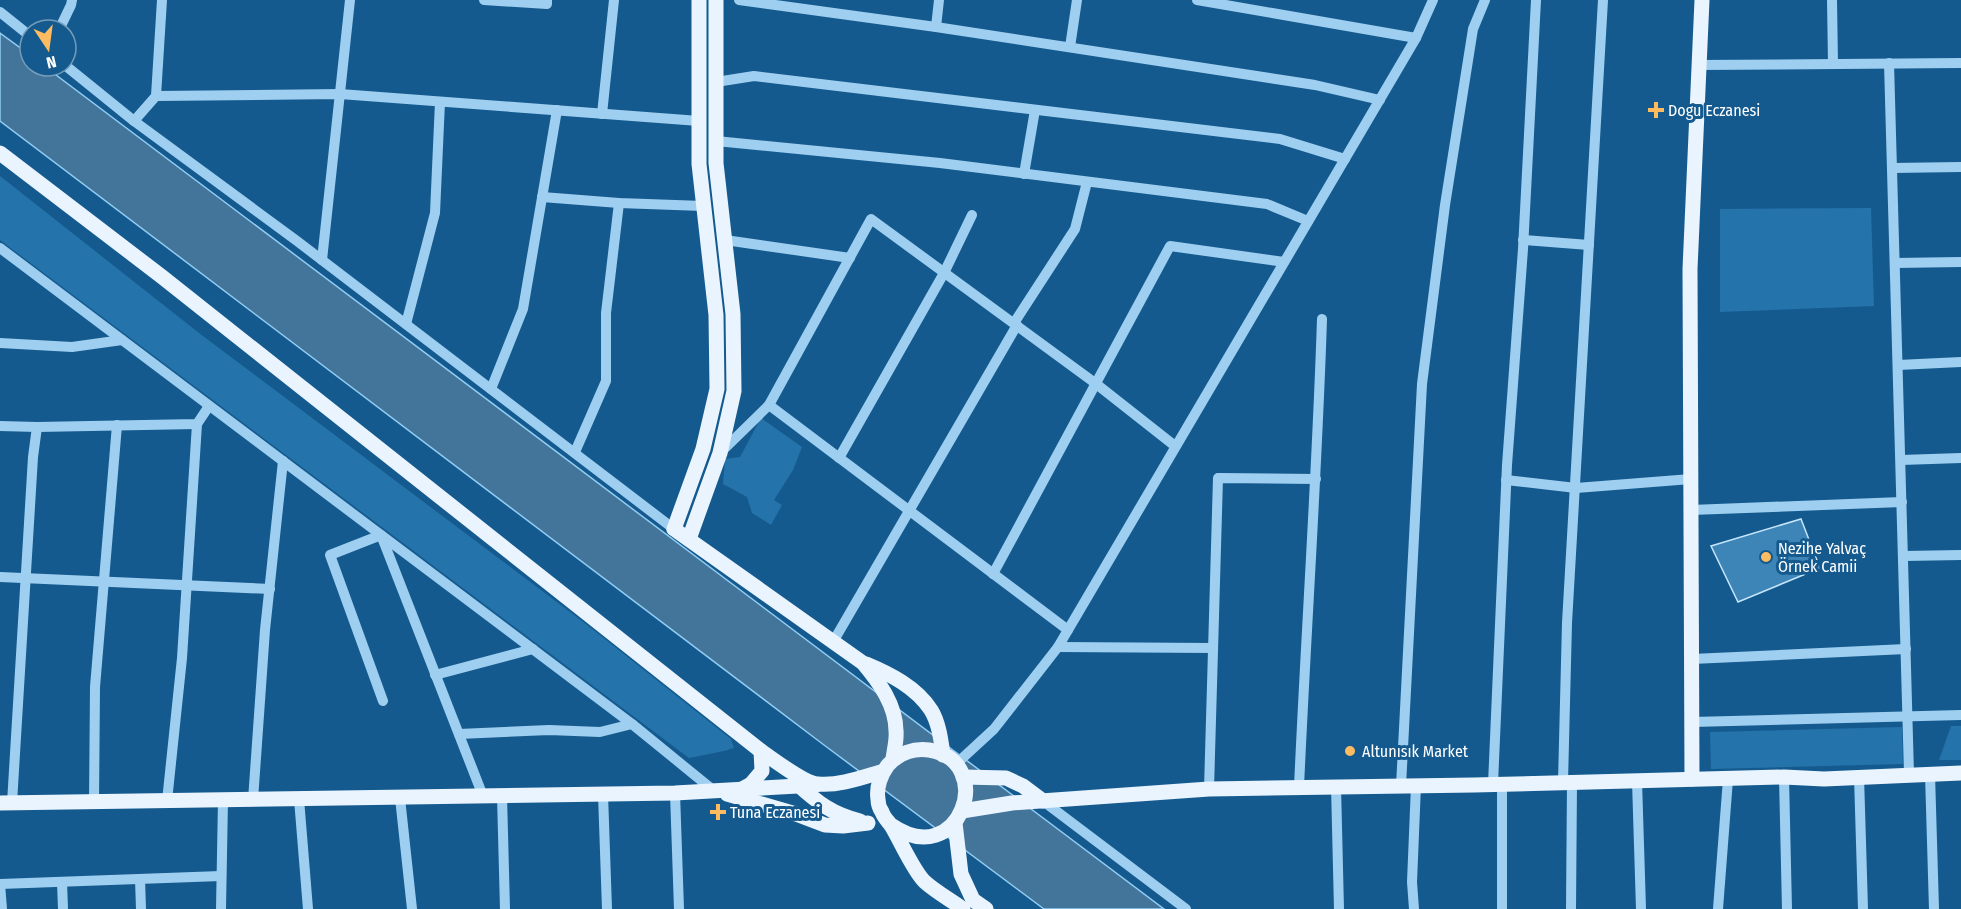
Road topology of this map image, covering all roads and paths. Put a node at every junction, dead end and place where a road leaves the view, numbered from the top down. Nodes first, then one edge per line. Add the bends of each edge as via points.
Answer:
1 (72, 0) edge
2 (162, 0) edge
3 (350, 0) edge
4 (484, 0) edge
5 (547, 0) edge
6 (614, 0) edge
7 (699, 0) edge
8 (716, 0) edge
9 (740, 0) edge
10 (939, 0) edge
11 (1077, 0) edge
12 (1197, 0) edge
13 (1433, 0) edge
14 (1485, 0) edge
15 (1536, 0) edge
16 (1603, 0) edge
17 (1702, 0) edge
18 (1832, 0) edge
19 (0, 12) edge
20 (65, 18) edge
21 (18, 26) edge
22 (936, 27) junction
23 (1416, 38) junction
24 (1070, 48) junction
25 (1889, 63) junction
26 (1961, 63) edge
27 (1833, 64) junction
28 (1699, 65) junction
29 (78, 76) edge
30 (716, 82) junction
31 (340, 94) junction
32 (156, 96) junction
33 (1380, 100) junction
34 (440, 102) junction
35 (557, 110) junction
36 (1035, 110) junction
37 (602, 114) junction
38 (134, 120) junction
39 (699, 121) junction
40 (716, 141) junction
41 (0, 153) edge
42 (1345, 159) junction
43 (1961, 167) edge
44 (1892, 168) junction
45 (1024, 174) junction
46 (1088, 182) junction
47 (542, 196) junction
48 (619, 203) junction
49 (704, 206) junction
50 (972, 215) dead end
51 (1308, 221) junction
52 (725, 240) junction
53 (1523, 240) junction
54 (1589, 245) junction
55 (0, 248) edge
56 (850, 258) junction
57 (322, 261) junction
58 (1284, 262) junction
59 (1961, 262) edge
60 (1895, 263) junction
61 (944, 273) junction
62 (1322, 319) dead end
63 (406, 324) junction
64 (1015, 324) junction
65 (122, 340) junction
66 (0, 343) edge
67 (1961, 362) edge
68 (1898, 364) junction
69 (1095, 383) junction
70 (491, 389) junction
71 (769, 405) junction
72 (209, 406) junction
73 (197, 424) junction
74 (117, 425) junction
75 (0, 426) edge
76 (37, 427) junction
77 (1175, 446) junction
78 (575, 452) junction
79 (720, 453) junction
80 (839, 458) junction
81 (1961, 458) edge
82 (1901, 460) junction
83 (283, 461) junction
84 (1316, 478) junction
85 (1691, 479) junction
86 (1506, 480) junction
87 (1576, 488) junction
88 (1902, 502) junction
89 (1691, 510) junction
90 (909, 511) junction
91 (674, 529) junction
92 (381, 535) junction
93 (689, 539) junction
94 (1961, 555) edge
95 (1904, 556) junction
96 (993, 574) junction
97 (0, 577) edge
98 (26, 579) junction
99 (104, 581) junction
100 (187, 586) junction
101 (270, 590) junction
102 (1068, 630) junction
103 (833, 642) junction
104 (1058, 647) junction
105 (1213, 648) junction
106 (1906, 649) junction
107 (533, 650) junction
108 (1692, 659) junction
109 (863, 663) junction
110 (435, 675) junction
111 (383, 701) dead end
112 (1961, 715) edge
113 (1907, 717) junction
114 (1692, 722) junction
115 (632, 724) junction
116 (459, 734) junction
117 (761, 751) junction
118 (889, 765) junction
119 (954, 765) junction
120 (1961, 773) edge
121 (1909, 774) junction
122 (1930, 774) junction
123 (1859, 776) junction
124 (1784, 777) junction
125 (1692, 779) junction
126 (1728, 779) junction
127 (1637, 781) junction
128 (1568, 782) junction
129 (816, 784) junction
130 (1498, 784) junction
131 (1409, 785) junction
132 (799, 786) junction
133 (1336, 786) junction
134 (1299, 787) junction
135 (741, 789) junction
136 (1209, 789) junction
137 (713, 790) junction
138 (675, 793) junction
139 (603, 794) junction
140 (483, 796) junction
141 (502, 796) junction
142 (400, 798) junction
143 (299, 799) junction
144 (223, 800) junction
145 (253, 800) junction
146 (167, 801) junction
147 (1043, 801) junction
148 (94, 802) junction
149 (6, 803) edge
150 (959, 817) junction
151 (868, 823) junction
152 (889, 823) junction
153 (221, 876) junction
154 (140, 879) junction
155 (62, 882) junction
156 (0, 884) edge
157 (2, 909) edge
158 (63, 909) edge
159 (141, 909) edge
160 (221, 909) edge
161 (308, 909) edge
162 (412, 909) edge
163 (505, 909) edge
164 (607, 909) edge
165 (679, 909) edge
166 (963, 909) edge
167 (986, 909) edge
168 (1186, 909) edge
169 (1339, 909) edge
170 (1414, 909) edge
171 (1502, 909) edge
172 (1571, 909) edge
173 (1641, 909) edge
174 (1718, 909) edge
175 (1787, 909) edge
176 (1863, 909) edge
177 (1934, 909) edge

1 - 20 street
2 - 32 street
3 - 31 street
4 - 5 street via 547,4
6 - 37 street
7 - 39 main road
8 - 30 main road
9 - 22 street
10 - 22 street
11 - 24 street
12 - 23 street
13 - 23 street
14 - 131 street via 1473,29 1422,384
15 - 53 street
16 - 54 street
17 - 28 main road
18 - 27 street
19 - 21 street
22 - 24 street
23 - 33 street
24 - 33 street via 1315,85
25 - 26 street
25 - 27 street
25 - 44 street
27 - 28 street
28 - 85 main road via 1690,269
29 - 38 street
30 - 36 street via 754,76
30 - 40 main road
31 - 32 street
31 - 34 street
31 - 57 street
32 - 38 street
33 - 42 street
34 - 35 street
34 - 63 street via 435,213
35 - 37 street
35 - 47 street
36 - 42 street via 1280,139
36 - 45 street
37 - 39 street
38 - 57 street
39 - 49 main road
40 - 45 street
40 - 52 main road
41 - 117 main road
42 - 51 street
43 - 44 street
44 - 60 street
45 - 46 street
46 - 51 street via 1267,204
46 - 64 street via 1075,229
47 - 48 street
47 - 70 street via 523,309
48 - 49 street
48 - 78 street via 606,313 606,381
49 - 91 main road via 716,315 717,389 703,448
50 - 61 street
51 - 58 street
52 - 56 street
52 - 79 main road via 733,314 734,391
53 - 54 street
53 - 86 street
54 - 87 street
55 - 65 street
56 - 61 street via 871,219
56 - 71 street
57 - 63 street
58 - 69 street via 1170,246
58 - 77 street
59 - 60 street
60 - 68 street
61 - 64 street
61 - 80 street
62 - 84 street
63 - 70 street
64 - 69 street
64 - 90 street
65 - 66 street via 72,347
65 - 72 street
67 - 68 street
68 - 82 street
69 - 77 street
69 - 96 street
70 - 78 street
71 - 79 street
71 - 80 street
72 - 73 street
72 - 83 street
73 - 74 street
73 - 100 street
74 - 76 street
74 - 99 street
75 - 76 street
76 - 98 street
77 - 102 street
78 - 91 street
79 - 93 main road
80 - 90 street
81 - 82 street
82 - 88 street
83 - 92 street
83 - 101 street
84 - 105 street via 1218,478
84 - 134 street
85 - 87 street
85 - 89 main road
86 - 87 street
86 - 130 street
87 - 128 street via 1567,623
88 - 89 street
88 - 95 street
89 - 108 main road
90 - 96 street
90 - 103 street
91 - 93 main road
92 - 107 street
92 - 110 street
92 - 111 street via 330,555
93 - 103 main road
94 - 95 street
95 - 106 street
96 - 102 street
97 - 98 street
98 - 99 street
98 - 149 street
99 - 100 street
99 - 148 street via 96,687
100 - 101 street
100 - 146 street
101 - 145 street
102 - 104 street
103 - 109 main road
104 - 105 street
104 - 119 street via 994,729
105 - 136 street
106 - 108 street
106 - 113 street
107 - 110 street
107 - 115 street
108 - 114 main road
109 - 118 main road via 894,711 897,731
109 - 119 main road via 887,672 931,710
110 - 116 street
112 - 113 street
113 - 114 street
113 - 121 street
114 - 125 main road
115 - 116 street via 600,732
115 - 137 street
116 - 140 street
117 - 129 main road
117 - 132 main road
117 - 135 main road via 762,771 752,784
118 - 119 main road via 906,752 921,749 936,751
118 - 129 main road via 848,781
118 - 152 main road via 878,785 878,800
119 - 147 main road via 1006,778
119 - 150 main road via 966,797
120 - 122 main road
121 - 122 main road
121 - 123 main road
122 - 177 street
123 - 124 main road
123 - 176 street
124 - 126 main road
124 - 175 street
125 - 126 main road
125 - 127 main road
126 - 174 street
127 - 128 main road
127 - 173 street
128 - 130 main road
128 - 172 street
129 - 132 main road
130 - 131 main road
130 - 171 street
131 - 133 main road
131 - 170 street
132 - 135 main road
132 - 151 main road via 840,816
133 - 134 main road
133 - 169 street
134 - 136 main road
135 - 137 main road
136 - 147 main road
137 - 138 main road
137 - 151 main road via 825,825
138 - 139 main road
138 - 165 street
139 - 141 main road
139 - 164 street
140 - 141 main road
140 - 142 main road
141 - 163 street
142 - 143 main road
142 - 162 street
143 - 145 main road
143 - 161 street
144 - 145 main road
144 - 146 main road
144 - 153 street
146 - 148 main road
147 - 150 main road via 1012,803
147 - 168 street
148 - 149 main road
150 - 152 main road via 944,832 930,837 902,833
150 - 167 main road via 961,874 973,900
151 - 152 main road
152 - 166 main road via 924,881
153 - 154 street
153 - 160 street
154 - 155 street
154 - 159 street
155 - 156 street
155 - 158 street
156 - 157 street

